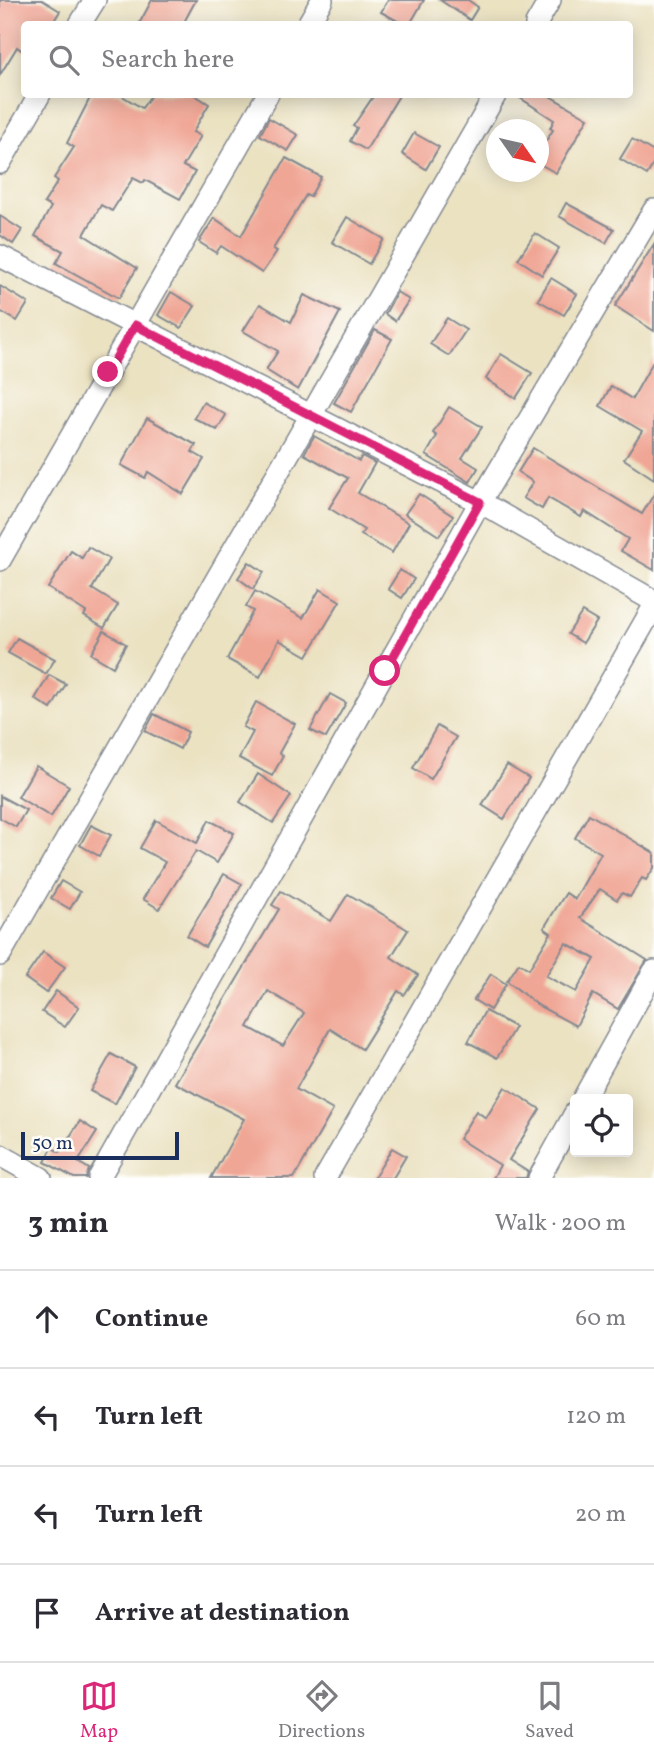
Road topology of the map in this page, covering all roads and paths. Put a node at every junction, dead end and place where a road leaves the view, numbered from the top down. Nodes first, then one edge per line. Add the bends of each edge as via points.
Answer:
1 (95, 0) edge
2 (322, 0) edge
3 (550, 0) edge
4 (82, 21) edge
5 (310, 21) edge
6 (538, 21) edge
7 (38, 98) edge
8 (266, 98) edge
9 (494, 98) edge
10 (0, 163) edge
11 (654, 210) edge
12 (0, 256) edge
13 (135, 325) junction
14 (310, 415) junction
15 (480, 502) junction
16 (0, 560) edge
17 (654, 603) edge
18 (0, 955) edge
19 (654, 971) edge
20 (586, 1094) edge
21 (570, 1121) edge
22 (0, 1155) edge
23 (41, 1178) edge
24 (99, 1178) edge
25 (325, 1178) edge
26 (539, 1178) edge

1 - 4 street
2 - 5 street
3 - 6 street
7 - 10 street
8 - 13 street
9 - 14 street
11 - 15 street
12 - 13 street
13 - 14 street
13 - 16 street
14 - 15 street
14 - 18 street
15 - 17 street
15 - 24 street
17 - 25 street
19 - 20 street
21 - 26 street
22 - 23 street

